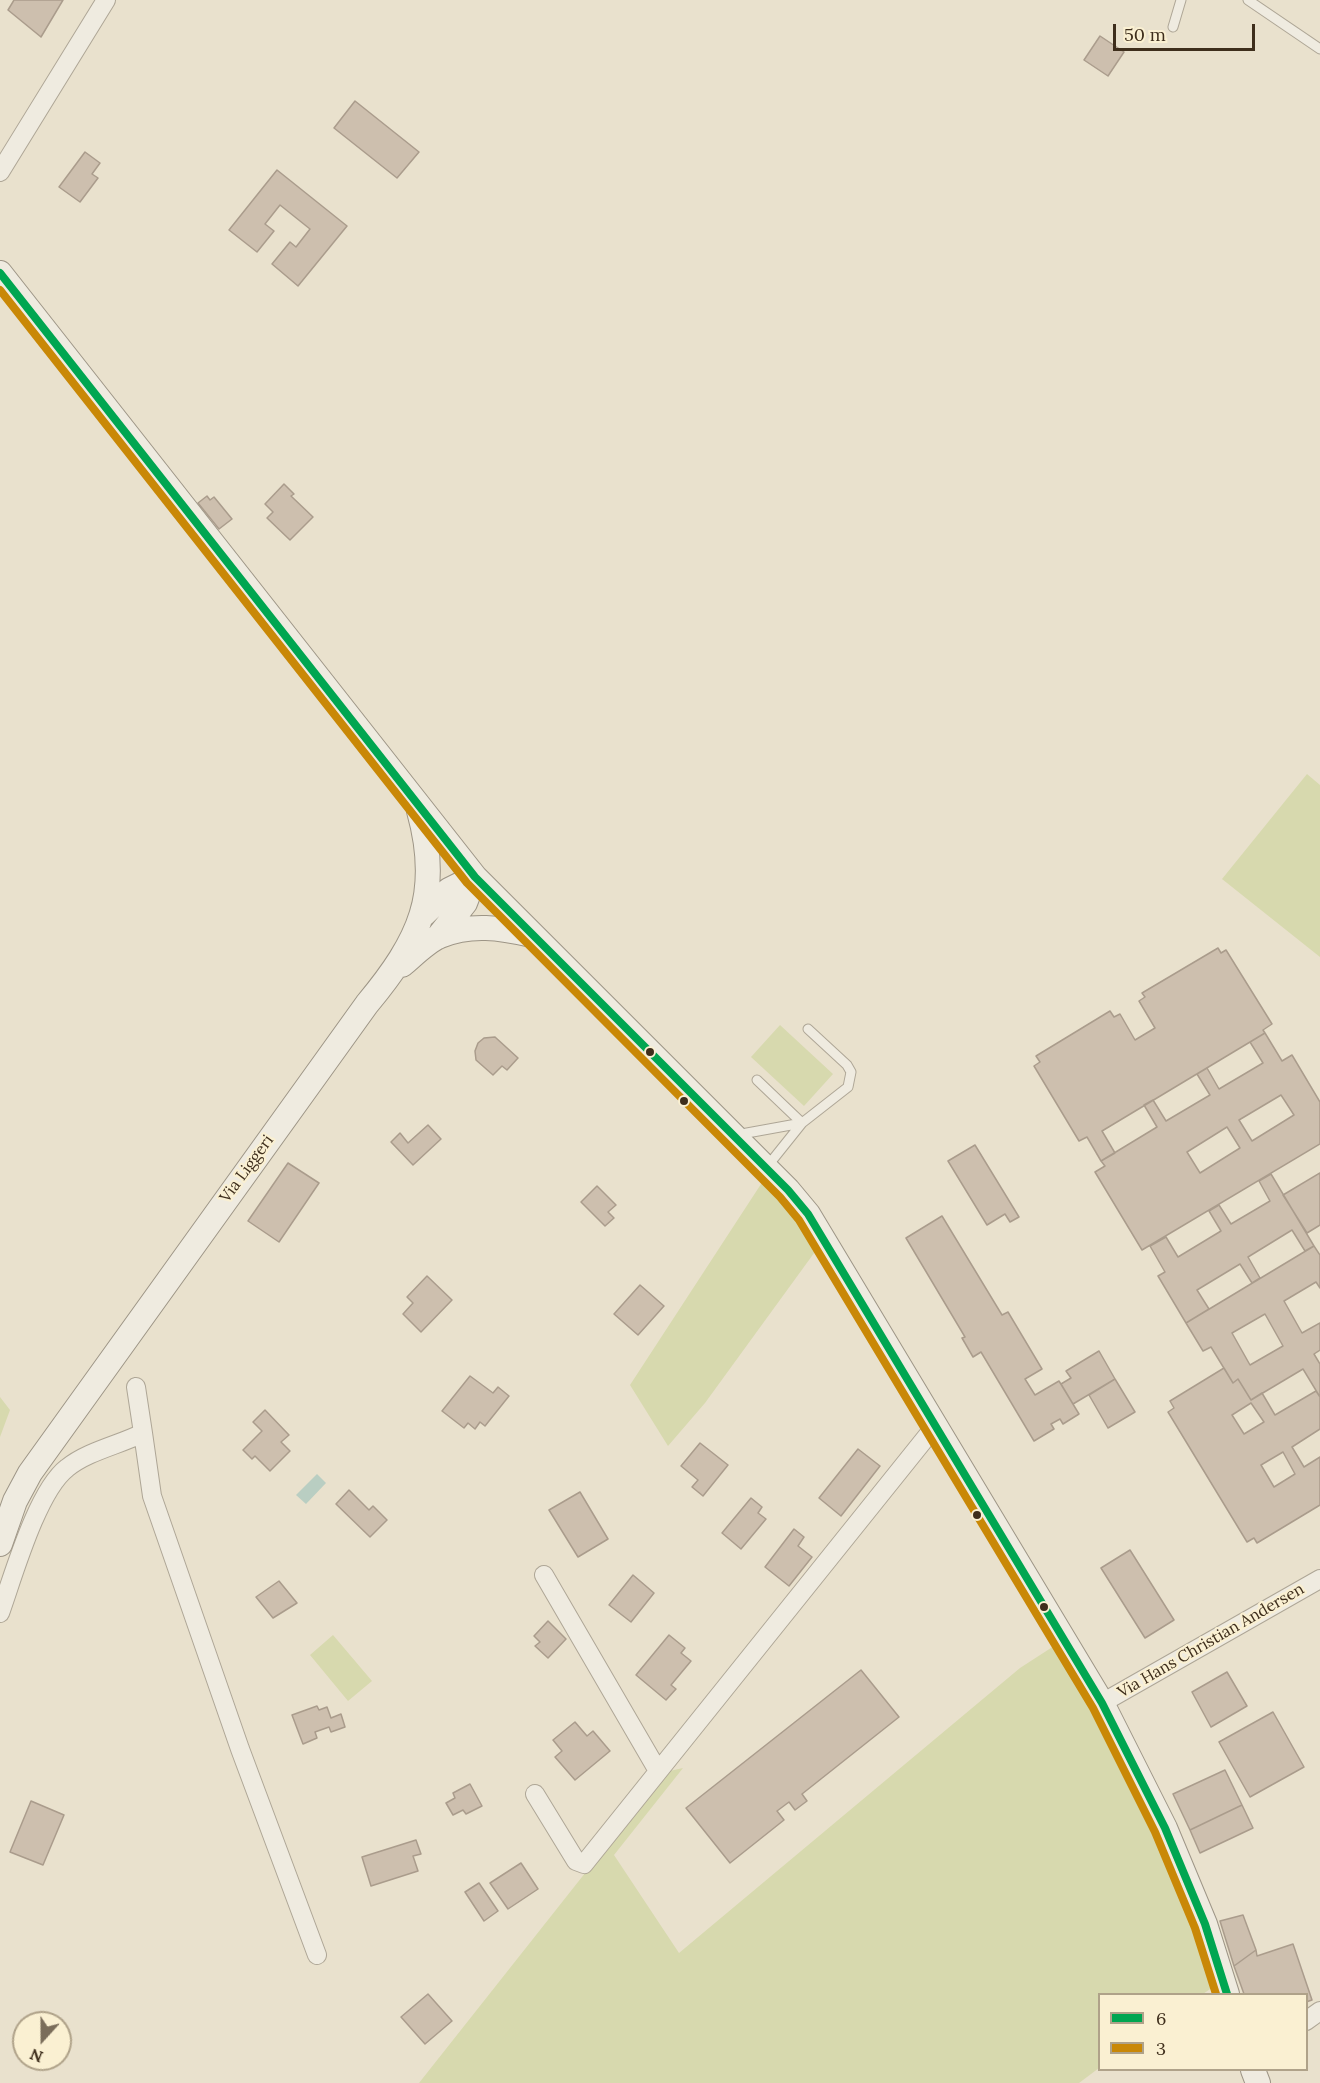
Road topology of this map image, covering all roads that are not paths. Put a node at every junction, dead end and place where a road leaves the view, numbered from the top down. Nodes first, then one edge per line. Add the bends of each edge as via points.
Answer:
1 (106, 0) edge
2 (1181, 0) edge
3 (1248, 0) edge
4 (1173, 27) dead end
5 (1320, 49) edge
6 (0, 171) edge
7 (0, 273) edge
8 (416, 803) junction
9 (475, 877) junction
10 (424, 914) junction
11 (533, 935) junction
12 (438, 937) junction
13 (393, 972) junction
14 (808, 1029) dead end
15 (757, 1080) dead end
16 (802, 1123) junction
17 (734, 1136) junction
18 (766, 1168) junction
19 (136, 1387) dead end
20 (936, 1425) junction
21 (142, 1433) junction
22 (0, 1544) edge
23 (544, 1575) dead end
24 (1320, 1579) edge
25 (0, 1614) edge
26 (1102, 1703) junction
27 (658, 1771) junction
28 (535, 1794) dead end
29 (317, 1956) dead end
30 (1226, 1993) edge

1 - 6 street
2 - 4 lane
3 - 5 lane
7 - 8 main road
8 - 9 main road
8 - 10 main road via 430,872
9 - 10 main road via 448,890
9 - 11 main road
9 - 12 main road via 465,903
10 - 13 main road
11 - 12 main road via 498,927 469,928
11 - 17 main road
12 - 13 main road
13 - 22 main road, Via Liggeri via 60,1429 15,1501
14 - 16 lane via 851,1072 848,1087
15 - 16 lane
16 - 17 lane
16 - 18 lane
17 - 18 main road
18 - 20 main road via 808,1214
19 - 21 street
20 - 26 main road
20 - 27 street
21 - 25 street via 65,1469 38,1513
21 - 29 street via 152,1496
23 - 27 street
24 - 26 street, Via Hans Christian Andersen
26 - 30 main road via 1165,1828 1205,1924
27 - 28 street via 584,1863 576,1861

